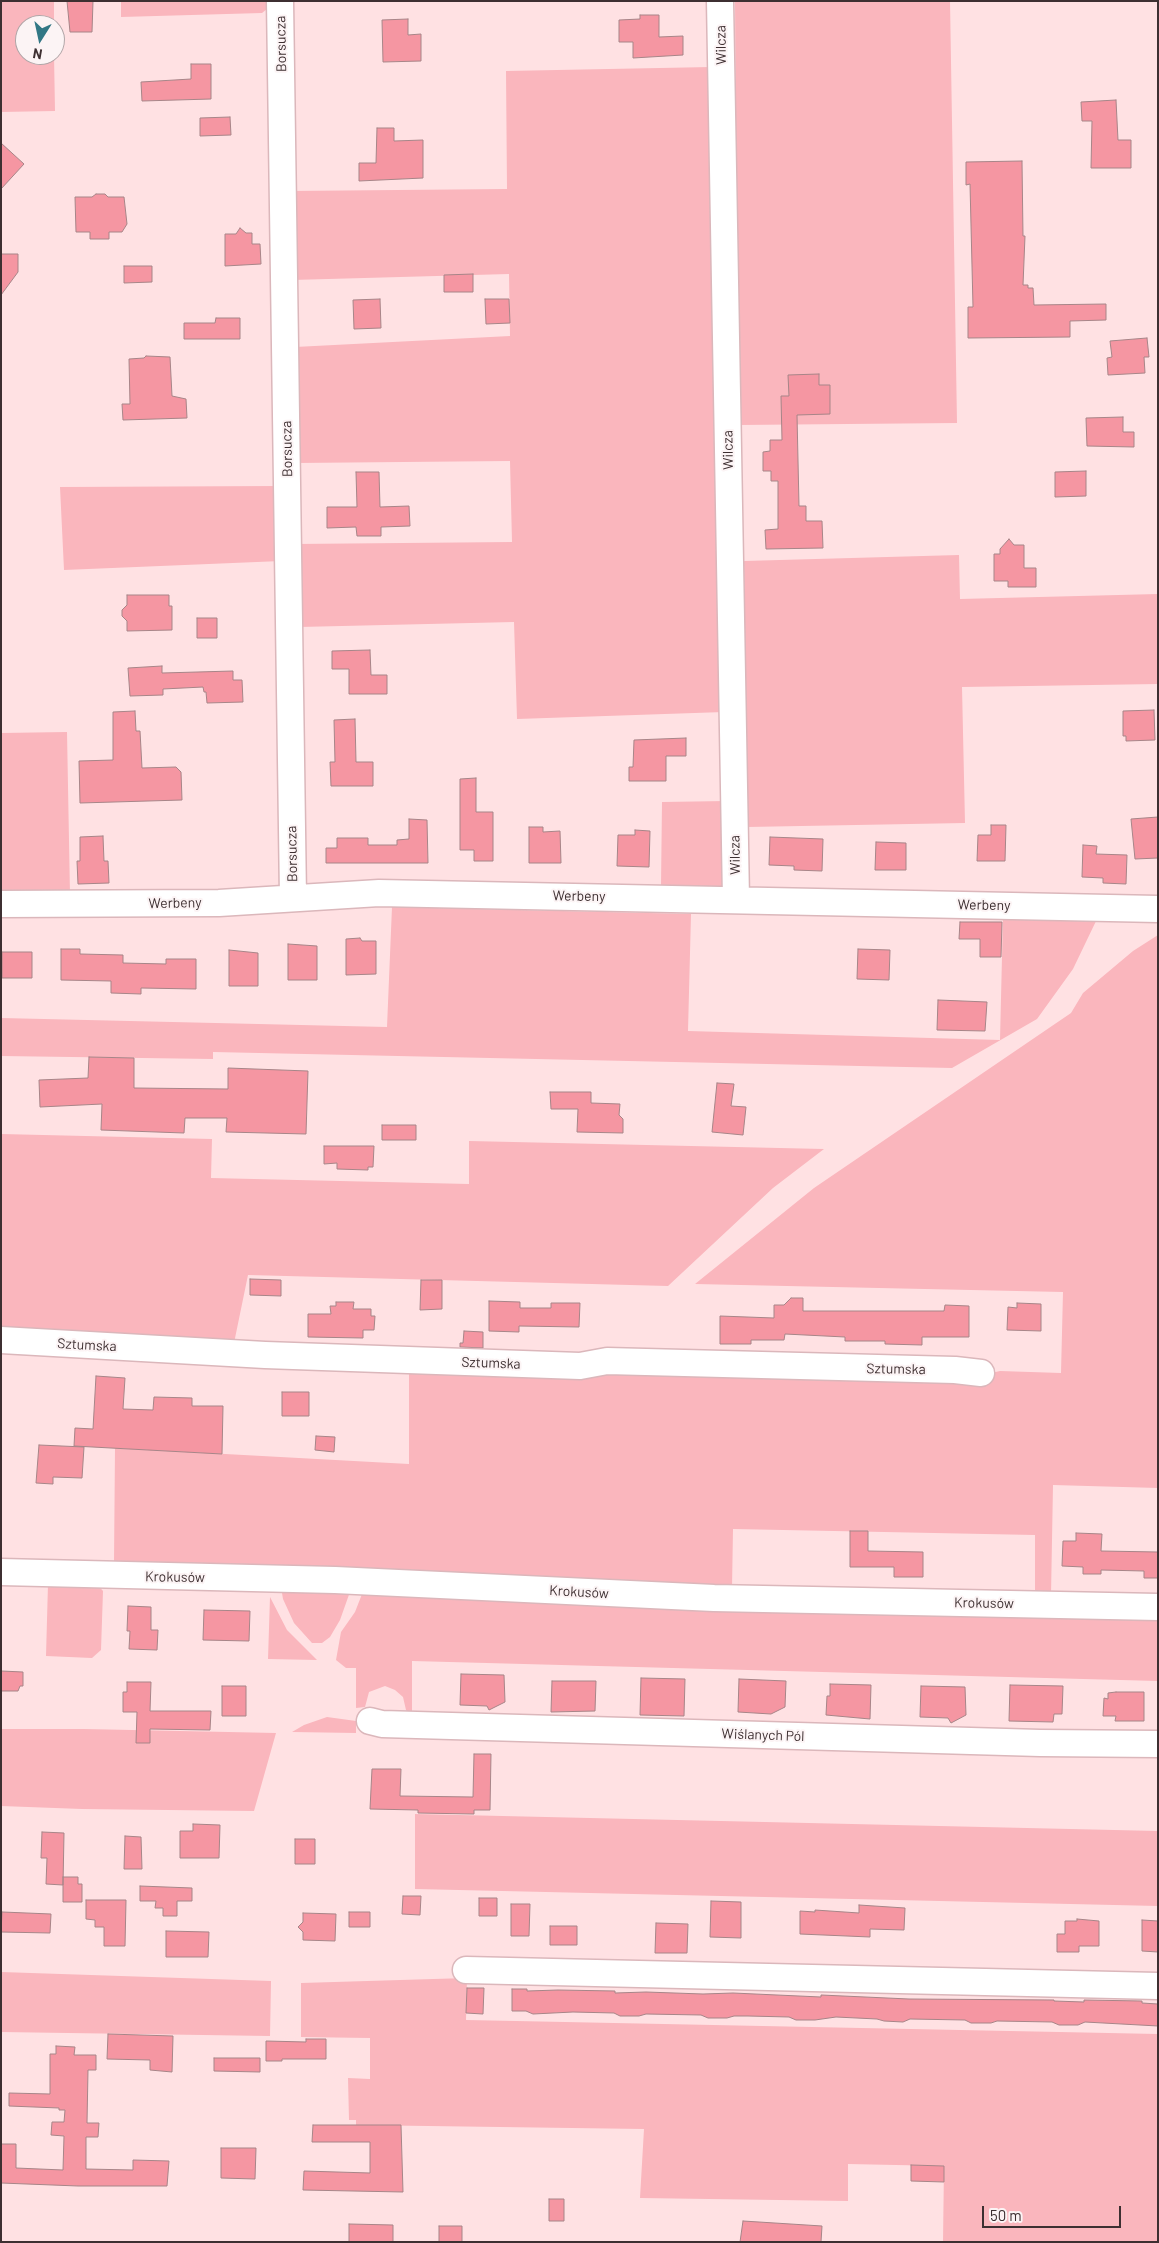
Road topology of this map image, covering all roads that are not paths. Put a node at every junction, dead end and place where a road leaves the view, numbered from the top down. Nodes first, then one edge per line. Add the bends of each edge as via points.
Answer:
1 (280, 1) edge
2 (720, 1) edge
3 (293, 898) junction
4 (736, 899) junction
5 (1, 904) edge
6 (1158, 909) edge
7 (1, 1340) edge
8 (981, 1373) dead end
9 (1, 1572) edge
10 (1158, 1607) edge
11 (370, 1721) dead end
12 (1158, 1744) edge
13 (466, 1970) dead end
14 (1158, 1986) edge

1 - 3 street, Borsucza
2 - 4 street, Wilcza
3 - 4 street, Werbeny via 379,892
3 - 5 street, Werbeny via 219,903
4 - 6 street, Werbeny
7 - 8 street, Sztumska via 265,1355 580,1366 607,1361
9 - 10 street, Krokusów via 335,1580 714,1598
11 - 12 street, Wiślanych Pól via 382,1724
13 - 14 street

